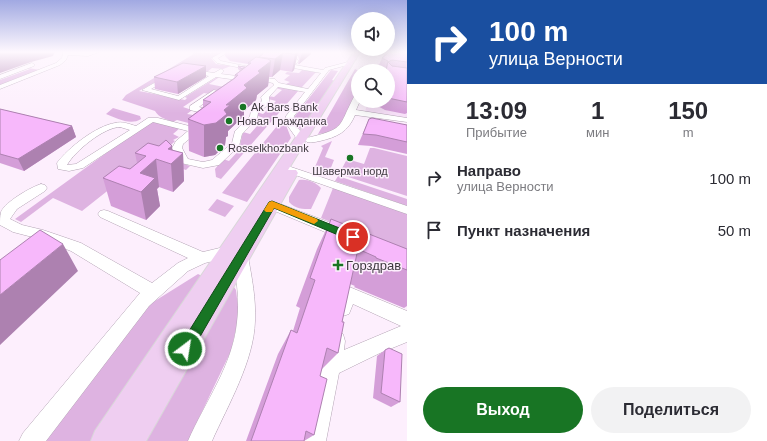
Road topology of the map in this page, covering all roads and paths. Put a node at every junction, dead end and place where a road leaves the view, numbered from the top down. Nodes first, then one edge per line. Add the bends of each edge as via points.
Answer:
1 (325, 72) edge
2 (12, 73) edge
3 (36, 73) edge
4 (178, 73) edge
5 (196, 73) edge
6 (208, 73) junction
7 (212, 73) edge
8 (217, 73) edge
9 (222, 73) edge
10 (254, 73) edge
11 (346, 73) edge
12 (201, 76) edge
13 (0, 77) edge
14 (247, 78) junction
15 (277, 81) junction
16 (0, 87) edge
17 (232, 90) junction
18 (310, 91) junction
19 (215, 108) junction
20 (354, 108) edge
21 (352, 112) junction
22 (407, 120) edge
23 (136, 129) junction
24 (195, 130) junction
25 (305, 139) junction
26 (287, 169) junction
27 (41, 188) dead end
28 (266, 202) junction
29 (407, 210) edge
30 (104, 214) dead end
31 (356, 238) edge
32 (64, 243) junction
33 (50, 254) edge
34 (234, 254) junction
35 (202, 258) junction
36 (152, 293) junction
37 (407, 320) edge
38 (407, 333) edge
39 (332, 366) junction
40 (32, 441) edge
41 (105, 441) edge
42 (130, 441) edge
43 (200, 441) edge
44 (314, 441) edge

1 - 18 street
2 - 13 street
3 - 16 street
4 - 8 street via 145,90 179,98
5 - 6 street
6 - 7 street
6 - 12 street
9 - 14 street
10 - 14 street
11 - 25 main road
14 - 15 street
14 - 17 street
15 - 18 street
15 - 24 street via 265,97 266,102 254,112 254,117 238,133 236,144 215,163 195,164 181,156 177,146
17 - 19 street
17 - 19 street via 214,92 194,106 195,110
18 - 25 street via 289,119
19 - 24 street
20 - 21 street
21 - 22 street
21 - 25 street via 344,128 339,132
23 - 23 street via 79,166 62,166 62,162 75,150 106,127 126,125
23 - 24 street via 154,120
25 - 26 main road
26 - 28 main road
26 - 29 street
27 - 32 street via 10,208 3,221 18,229
28 - 31 street
28 - 34 main road
30 - 35 street
32 - 33 street
32 - 36 street via 76,247 141,284
34 - 35 street
34 - 41 main road
34 - 42 main road
34 - 43 street via 247,306 243,342
35 - 36 street via 183,267
36 - 40 street via 138,307
37 - 39 street via 347,293
38 - 39 street
39 - 44 street

